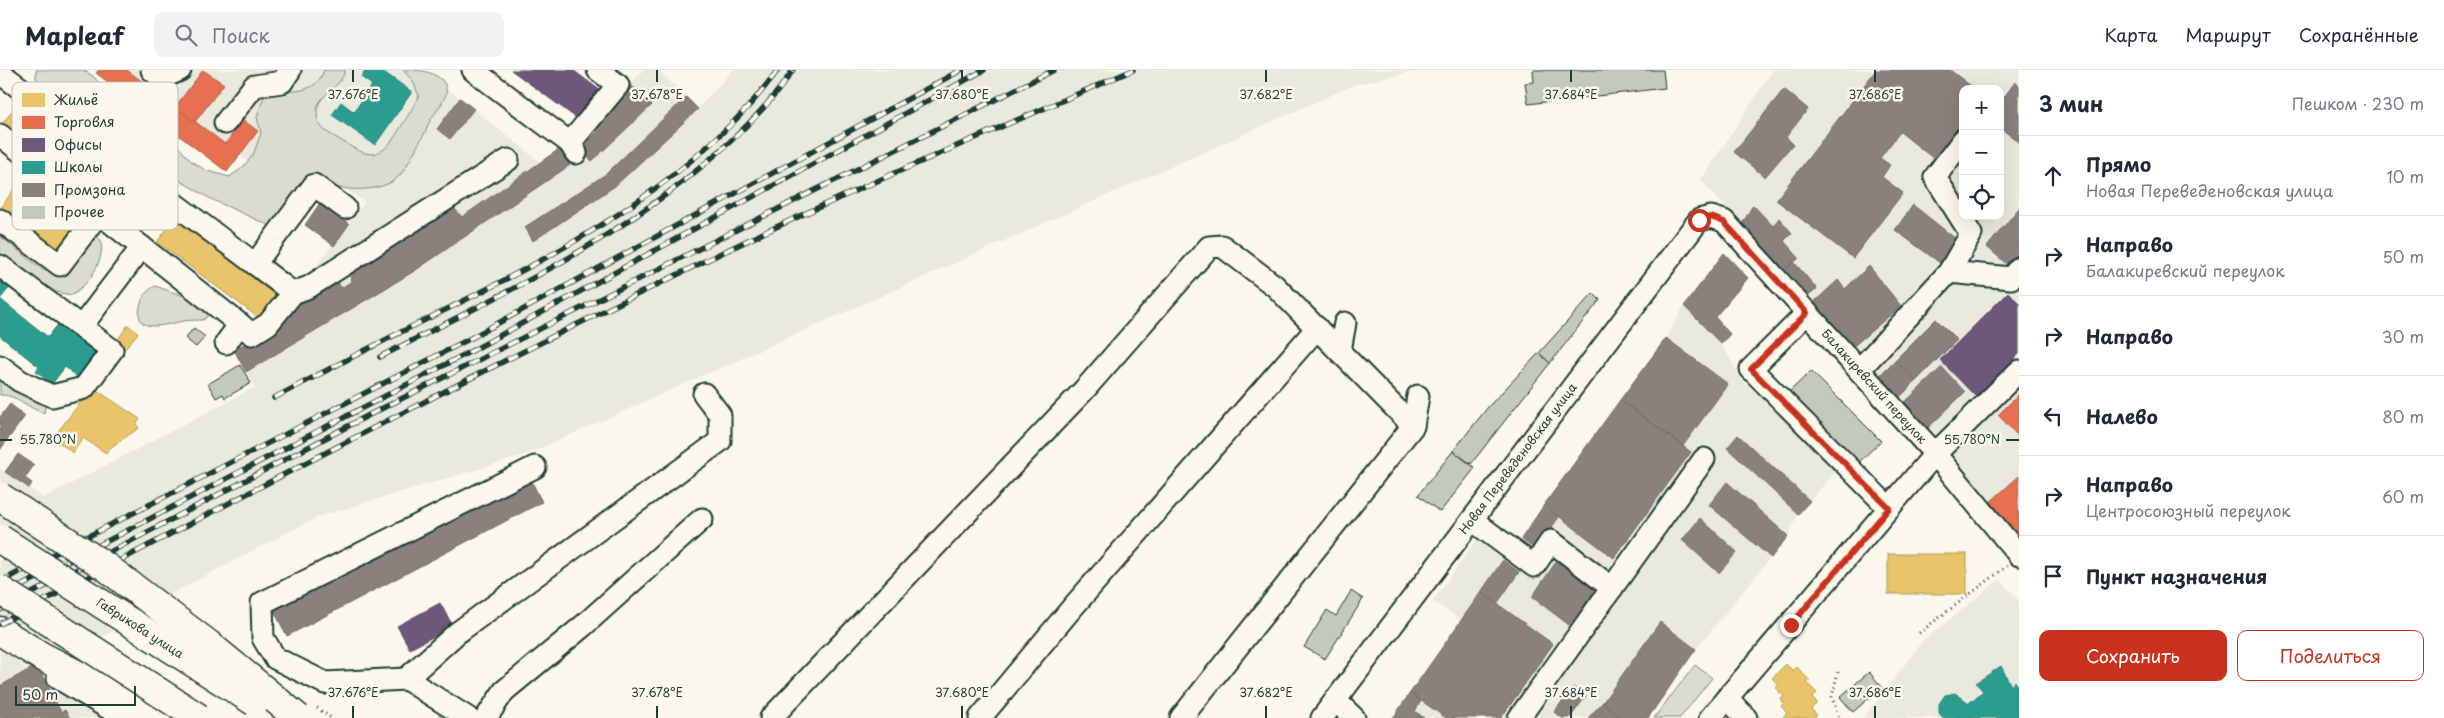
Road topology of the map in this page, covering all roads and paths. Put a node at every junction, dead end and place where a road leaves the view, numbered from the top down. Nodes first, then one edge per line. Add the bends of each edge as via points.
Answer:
1 (152, 70) edge
2 (180, 70) edge
3 (290, 70) edge
4 (473, 70) edge
5 (598, 70) edge
6 (0, 73) edge
7 (624, 78) edge
8 (12, 82) edge
9 (225, 123) dead end
10 (0, 135) edge
11 (12, 144) edge
12 (1959, 145) edge
13 (508, 160) dead end
14 (178, 206) edge
15 (345, 208) dead end
16 (0, 220) edge
17 (1724, 222) joint
18 (12, 229) edge
19 (13, 230) edge
20 (86, 230) edge
21 (121, 230) edge
22 (142, 247) junction
23 (255, 264) junction
24 (0, 266) edge
25 (2019, 268) edge
26 (1949, 272) junction
27 (294, 293) junction
28 (1807, 313) junction
29 (1345, 323) dead end
30 (82, 327) junction
31 (1317, 328) junction
32 (246, 329) junction
33 (226, 343) dead end
34 (1340, 351) junction
35 (0, 366) edge
36 (1859, 370) junction
37 (2019, 371) edge
38 (704, 394) dead end
39 (1418, 396) dead end
40 (1413, 426) junction
41 (1935, 454) junction
42 (1704, 459) dead end
43 (535, 466) dead end
44 (0, 497) edge
45 (1889, 508) junction
46 (702, 520) dead end
47 (1472, 520) junction
48 (0, 539) edge
49 (2013, 561) edge
50 (1612, 588) junction
51 (0, 590) edge
52 (0, 631) edge
53 (1919, 633) dead end
54 (47, 672) dead end
55 (1838, 672) dead end
56 (406, 679) junction
57 (1727, 698) junction
58 (1335, 700) junction
59 (125, 718) edge
60 (162, 718) edge
61 (200, 718) edge
62 (280, 718) edge
63 (298, 718) edge
64 (468, 718) edge
65 (486, 718) edge
66 (771, 718) edge
67 (980, 718) edge
68 (1181, 718) edge
69 (1322, 718) edge
70 (1354, 718) edge
71 (1519, 718) edge
72 (1710, 718) edge
73 (1746, 718) edge
74 (1839, 718) edge

1 - 2 street via 162,78
3 - 9 street via 282,82 254,86
4 - 7 street via 573,148
5 - 7 street
6 - 8 street
10 - 11 street
12 - 26 street via 1935,177 1971,234
13 - 27 street
14 - 23 street
15 - 23 street via 314,185
16 - 18 street
17 - 28 street, Балакиревский переулок
17 - 47 street, Новая Переведеновская улица via 1711,217 1699,220
19 - 20 street via 60,265
21 - 22 street
22 - 30 street
22 - 32 street
23 - 27 street
24 - 30 street
25 - 26 street via 2011,278
26 - 36 street
27 - 32 street via 268,324
28 - 36 street, Балакиревский переулок
28 - 45 street via 1751,369
29 - 34 street
30 - 35 street via 112,350 84,388 52,396 20,381
31 - 34 street
31 - 66 street via 1248,263 1222,246 1209,247 1079,396
31 - 67 street
32 - 33 street
34 - 40 street
36 - 41 street, Балакиревский переулок
37 - 41 street
38 - 56 street via 720,415 720,441 457,633
39 - 40 street
40 - 68 street
41 - 45 street
41 - 49 street, Балакиревский переулок
42 - 50 street
43 - 56 street via 262,603 262,638 275,658 325,683
44 - 63 main road, bridge via 106,566
45 - 57 street
46 - 65 street via 583,626 504,690
47 - 50 street via 1534,566 1551,541
47 - 58 street, Новая Переведеновская улица
48 - 62 main road, Гаврикова улица, bridge
49 - 53 path
50 - 71 street
51 - 61 main road, bridge
52 - 60 main road via 41,656
54 - 59 street
55 - 74 path via 1832,697
56 - 64 street
57 - 72 street
57 - 73 street
58 - 69 street, Новая Переведеновская улица
58 - 70 street

